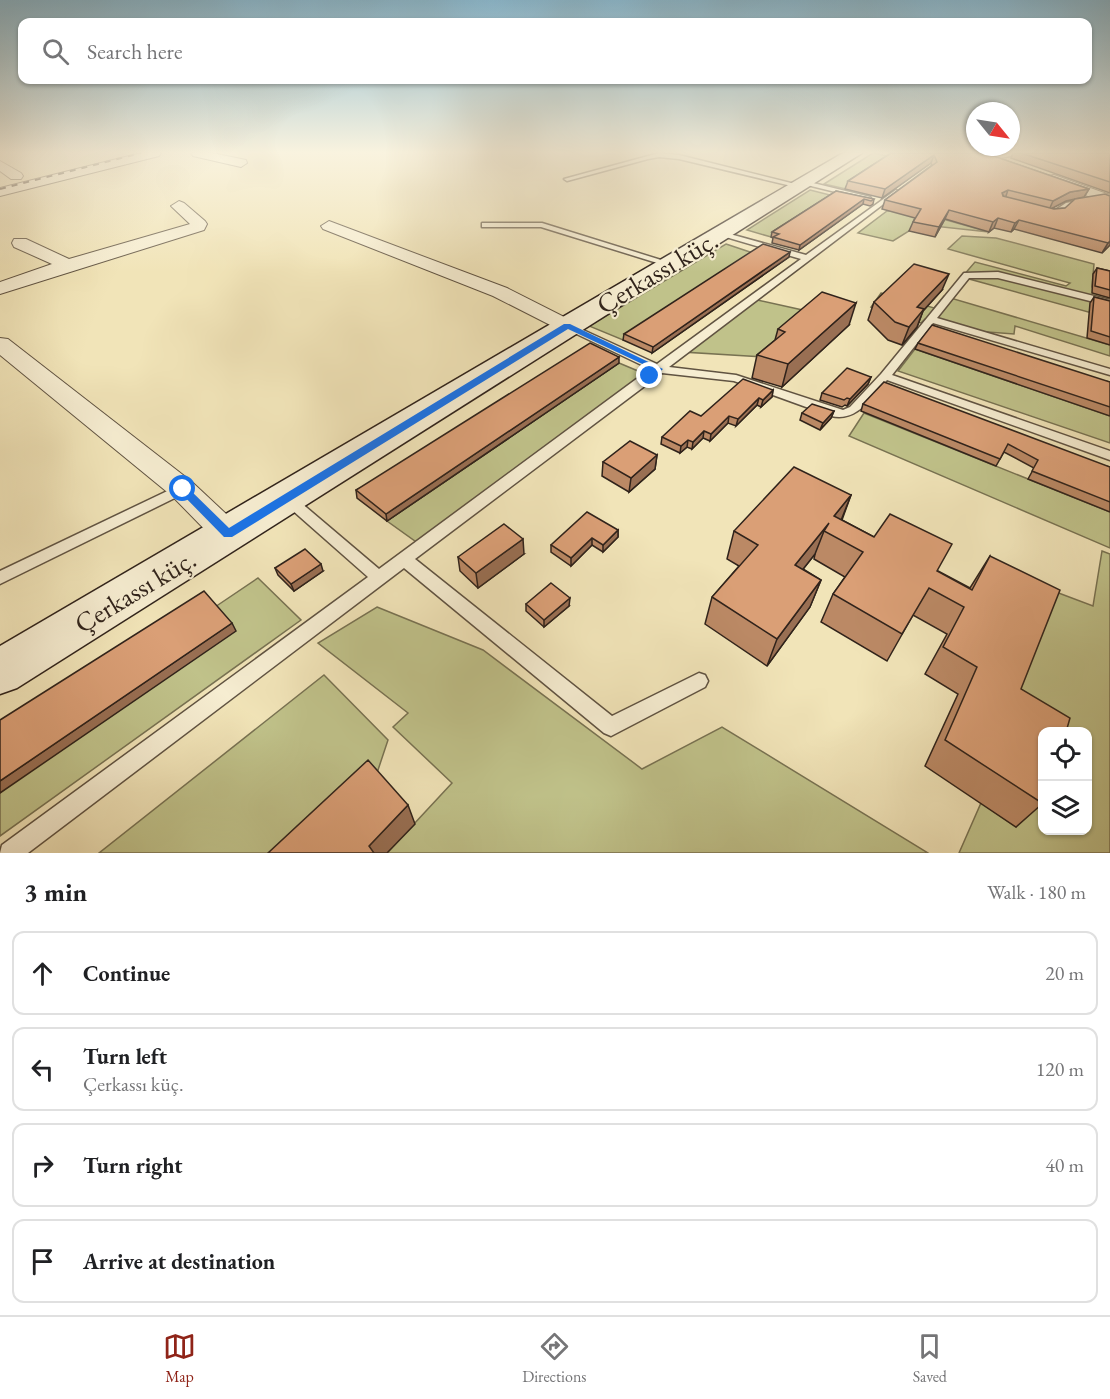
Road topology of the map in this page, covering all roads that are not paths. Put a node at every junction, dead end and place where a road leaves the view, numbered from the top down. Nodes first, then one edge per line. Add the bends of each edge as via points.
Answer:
1 (789, 193) edge
2 (840, 193) edge
3 (896, 193) edge
4 (1093, 193) edge
5 (1108, 198) edge
6 (884, 202) junction
7 (179, 206) dead end
8 (1038, 211) edge
9 (485, 225) dead end
10 (329, 226) dead end
11 (722, 233) junction
12 (20, 243) dead end
13 (807, 258) junction
14 (670, 264) junction
15 (68, 265) junction
16 (0, 288) edge
17 (1110, 303) edge
18 (932, 320) junction
19 (567, 326) junction
20 (0, 344) edge
21 (658, 369) junction
22 (1110, 372) edge
23 (885, 376) junction
24 (1110, 456) edge
25 (183, 489) junction
26 (287, 498) junction
27 (228, 534) junction
28 (404, 559) junction
29 (0, 578) edge
30 (379, 578) junction
31 (0, 672) edge
32 (699, 681) dead end
33 (10, 853) edge

1 - 11 street, Çerkassı küç.
2 - 6 lane
3 - 6 lane
4 - 5 street
5 - 8 lane via 1068,204 1056,213
6 - 13 lane
7 - 15 street via 198,227
9 - 14 lane via 542,225
10 - 19 street via 500,292
11 - 13 lane
11 - 14 street, Çerkassı küç.
12 - 15 street
13 - 21 lane
14 - 19 street, Çerkassı küç.
15 - 16 street
17 - 18 lane via 998,274 967,274
18 - 22 lane
18 - 23 lane
19 - 21 lane
19 - 26 street, Çerkassı küç.
20 - 25 street
21 - 23 lane via 736,378 845,414
21 - 28 lane
23 - 24 lane
25 - 27 street
25 - 29 lane
26 - 27 street, Çerkassı küç.
26 - 30 lane
27 - 31 street, Çerkassı küç.
28 - 30 lane
28 - 32 lane via 611,727
30 - 33 lane

